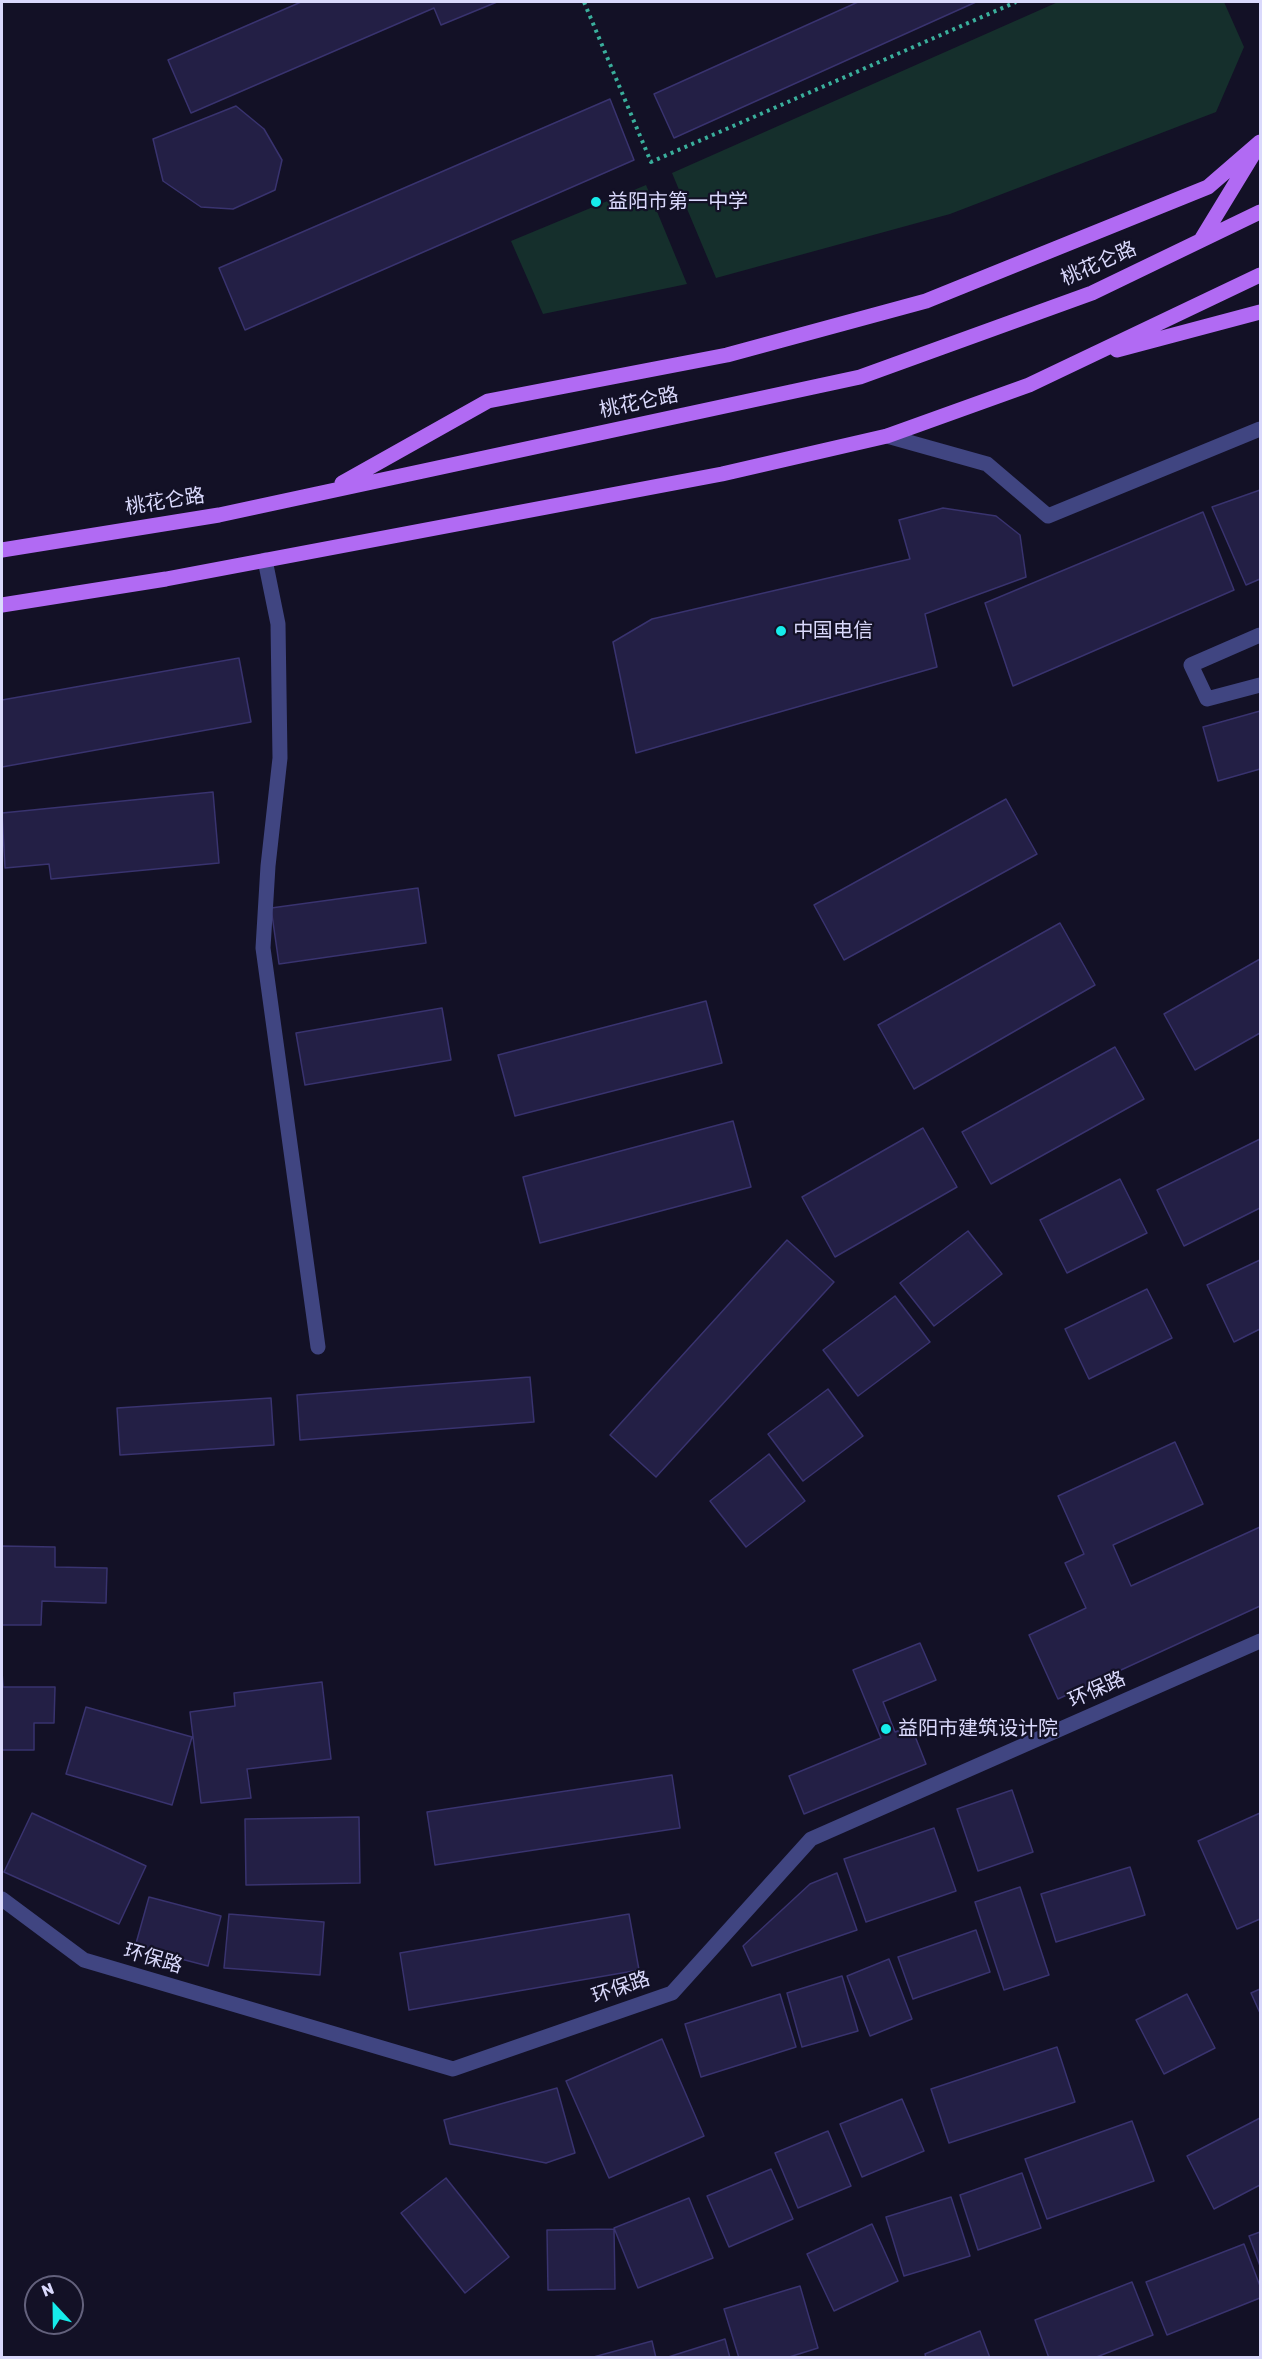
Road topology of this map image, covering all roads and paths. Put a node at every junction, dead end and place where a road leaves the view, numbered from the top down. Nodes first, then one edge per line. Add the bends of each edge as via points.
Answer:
1 (584, 2) edge
2 (1016, 2) edge
3 (1260, 142) edge
4 (1260, 212) edge
5 (1201, 240) junction
6 (1260, 274) edge
7 (1260, 312) edge
8 (1079, 361) junction
9 (1260, 429) edge
10 (887, 436) junction
11 (327, 491) junction
12 (2, 550) edge
13 (265, 560) junction
14 (2, 605) edge
15 (1260, 635) edge
16 (1260, 685) edge
17 (318, 1347) dead end
18 (1260, 1641) edge
19 (2, 1899) edge

1 - 2 path via 651,162
3 - 5 main road
3 - 11 main road via 1208,187 926,301 727,355 488,401
4 - 5 main road, 桃花仑路
5 - 11 main road, 桃花仑路 via 1092,293 861,377
6 - 8 main road
7 - 8 main road
8 - 10 main road via 1029,385
9 - 10 street via 1048,516 987,464
10 - 13 main road via 722,474
11 - 12 main road, 桃花仑路 via 219,515
13 - 14 main road
13 - 17 street via 278,624 280,759 263,948
15 - 16 street via 1191,665 1207,699
18 - 19 street, 环保路 via 811,1839 672,1993 453,2069 84,1960

